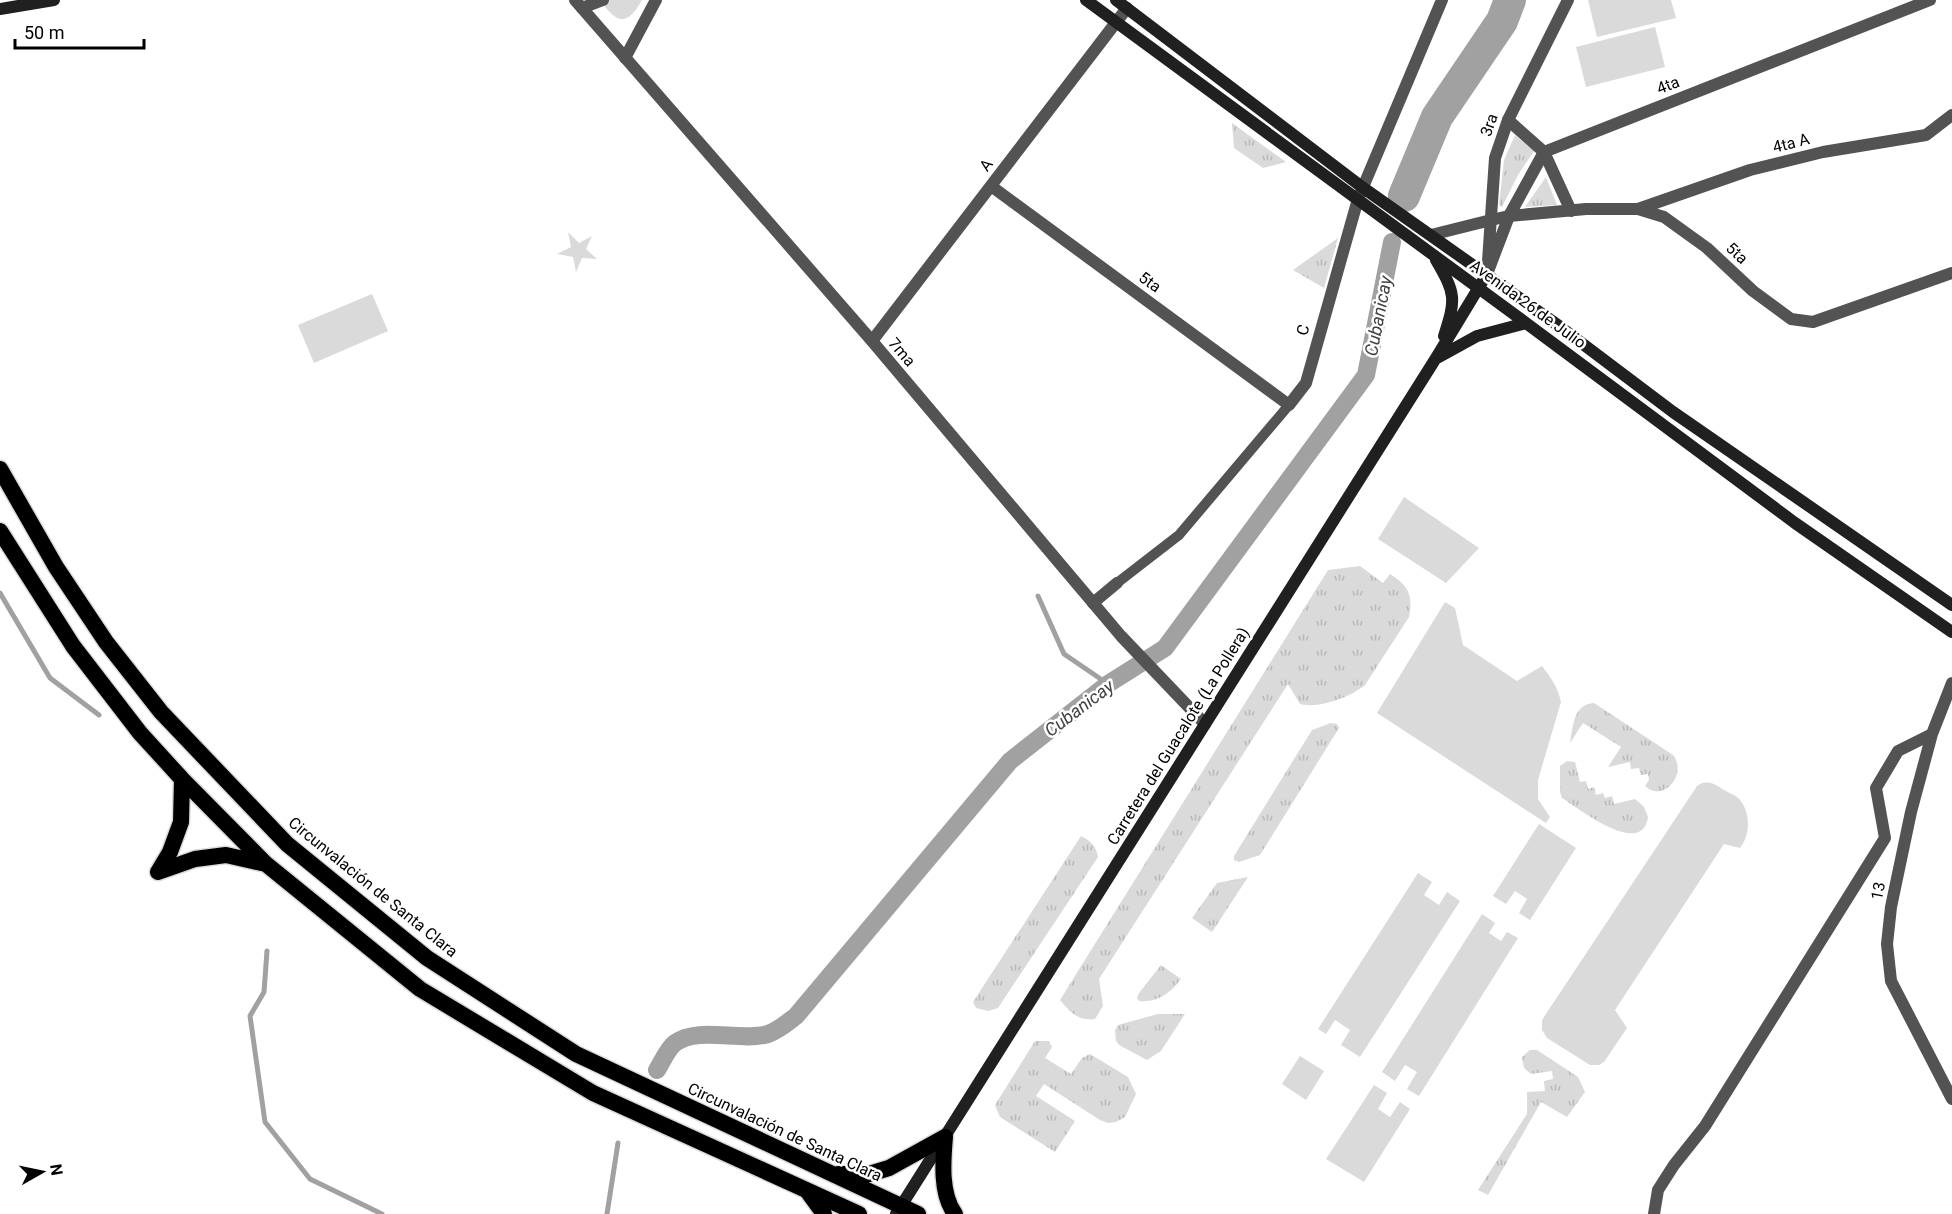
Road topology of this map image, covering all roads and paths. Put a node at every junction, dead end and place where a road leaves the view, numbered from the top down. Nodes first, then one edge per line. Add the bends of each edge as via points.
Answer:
1 (54, 0) edge
2 (603, 0) edge
3 (656, 0) edge
4 (1086, 0) edge
5 (1442, 0) edge
6 (1568, 0) edge
7 (1930, 0) edge
8 (578, 4) edge
9 (1122, 4) edge
10 (0, 9) edge
11 (1116, 22) junction
12 (625, 58) junction
13 (1952, 115) edge
14 (1508, 120) junction
15 (1544, 152) junction
16 (991, 186) junction
17 (1360, 193) junction
18 (1638, 209) junction
19 (1571, 211) junction
20 (1509, 216) junction
21 (1491, 220) junction
22 (1431, 235) junction
23 (1432, 254) junction
24 (1952, 273) edge
25 (1487, 274) junction
26 (1479, 288) junction
27 (1526, 323) junction
28 (872, 341) junction
29 (1436, 358) junction
30 (1289, 405) junction
31 (0, 469) edge
32 (0, 531) edge
33 (1117, 583) joint
34 (1093, 603) junction
35 (1952, 605) edge
36 (1952, 632) edge
37 (1952, 683) edge
38 (1205, 724) junction
39 (1932, 734) junction
40 (182, 779) junction
41 (266, 864) junction
42 (1952, 1099) edge
43 (945, 1137) junction
44 (829, 1173) junction
45 (808, 1191) junction
46 (898, 1210) edge
47 (824, 1214) edge
48 (860, 1214) edge
49 (918, 1214) edge
50 (955, 1214) edge
51 (1654, 1214) edge

1 - 10 main road
2 - 8 street
3 - 12 street
4 - 11 main road, Avenida 26 de Julio
5 - 17 street, C
6 - 14 street, 3ra
7 - 15 street, 4ta
8 - 12 street, 7ma
9 - 11 street, A
9 - 17 main road, Avenida 26 de Julio
11 - 16 street, A
11 - 17 main road, Avenida 26 de Julio
12 - 28 street, 7ma
13 - 18 street, 4ta A via 1926,135 1823,152 1760,168
14 - 15 street
14 - 21 street, 3ra via 1495,158
15 - 19 street
15 - 20 street
16 - 28 street, A
16 - 30 street, 5ta
17 - 22 main road, Avenida 26 de Julio via 1377,197
17 - 23 main road, Avenida 26 de Julio via 1372,210
17 - 30 street, C via 1306,383
18 - 19 street, 5ta
18 - 24 street, 5ta via 1664,217 1707,248 1791,320 1813,322
19 - 20 street, 5ta
20 - 21 street, 5ta
20 - 25 street
21 - 22 street, 5ta
21 - 25 street, 3ra
22 - 25 main road, Avenida 26 de Julio
23 - 26 main road, Avenida 26 de Julio
23 - 29 main road via 1450,283 1454,306
25 - 26 main road, Carretera del Guacalote (La Pollera)
25 - 35 main road, Avenida 26 de Julio via 1674,412
26 - 27 main road, Avenida 26 de Julio
26 - 29 main road, Carretera del Guacalote (La Pollera)
27 - 29 main road via 1477,336
27 - 36 main road, Avenida 26 de Julio via 1795,523
28 - 34 street, 7ma
29 - 38 main road, Carretera del Guacalote (La Pollera)
30 - 33 street, C via 1179,534
31 - 44 highway, Circunvalación de Santa Clara via 56,567 106,642 161,712 287,844 427,958 576,1054
32 - 40 highway via 73,646 140,733
33 - 34 street, C
34 - 38 street, 7ma
37 - 39 street, 13
38 - 43 main road, Carretera del Guacalote (La Pollera)
39 - 42 street, 13 via 1911,812 1887,944 1891,981
39 - 51 street via 1898,751 1876,788 1885,838 1705,1126 1658,1190
40 - 41 highway
40 - 41 highway via 181,822 158,872 195,859 226,855
41 - 45 highway via 420,989 593,1093
43 - 44 highway via 889,1168 869,1174
43 - 46 main road, Carretera del Guacalote (La Pollera)
43 - 50 highway via 944,1172
44 - 46 highway, Circunvalación de Santa Clara
45 - 47 highway
45 - 48 highway
46 - 49 highway, Circunvalación de Santa Clara

